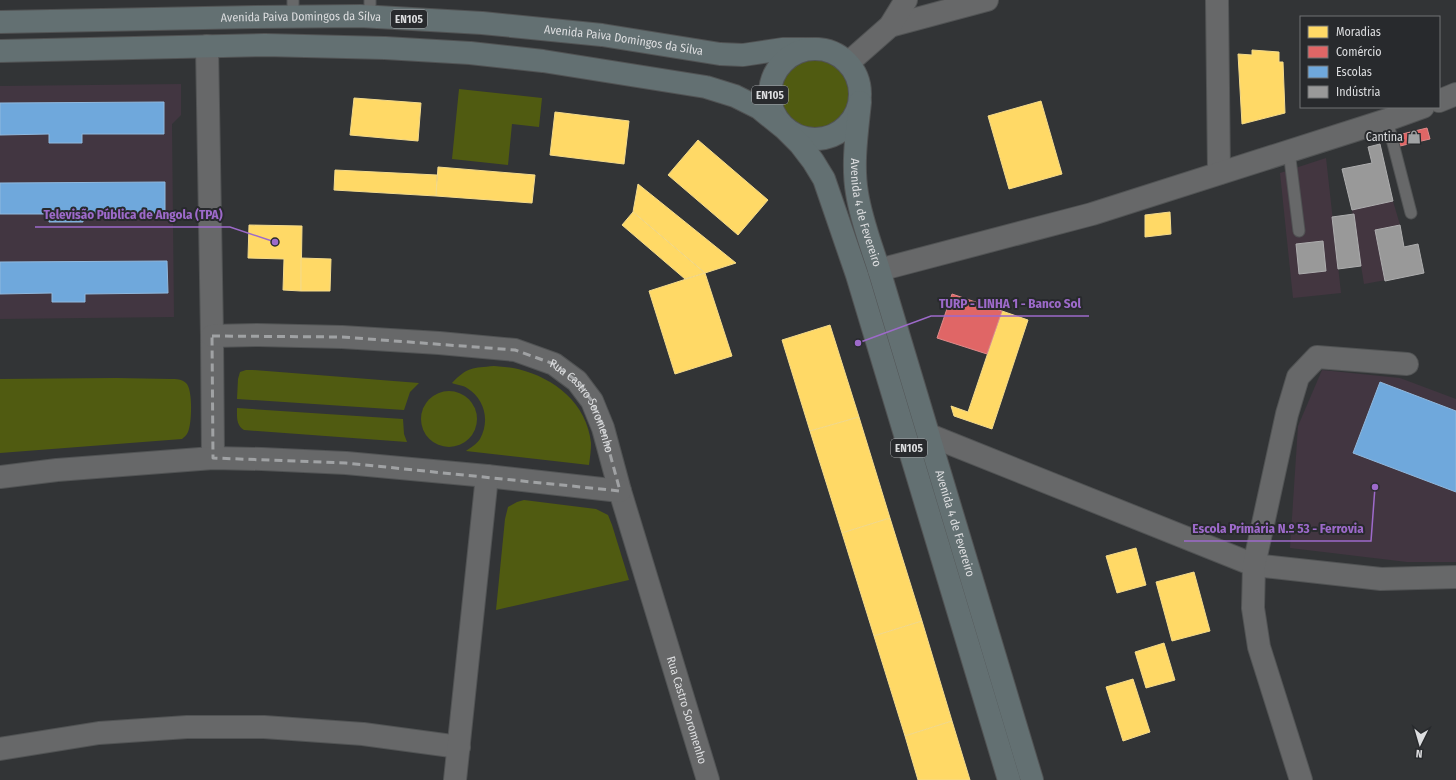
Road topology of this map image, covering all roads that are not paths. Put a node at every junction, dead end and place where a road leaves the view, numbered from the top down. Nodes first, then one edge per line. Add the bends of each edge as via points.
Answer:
1 (906, 0) edge
2 (986, 0) edge
3 (1217, 0) edge
4 (293, 8) edge
5 (370, 8) edge
6 (0, 22) edge
7 (890, 26) junction
8 (206, 46) junction
9 (816, 49) junction
10 (0, 51) edge
11 (848, 62) junction
12 (1456, 94) edge
13 (1440, 101) edge
14 (860, 102) junction
15 (1420, 108) edge
16 (1387, 120) junction
17 (785, 128) junction
18 (1288, 151) junction
19 (1219, 173) junction
20 (1411, 214) dead end
21 (1299, 231) dead end
22 (879, 270) junction
23 (212, 336) junction
24 (1407, 364) dead end
25 (929, 435) junction
26 (212, 458) junction
27 (487, 476) junction
28 (0, 477) edge
29 (620, 491) junction
30 (1254, 565) junction
31 (1456, 577) edge
32 (459, 747) junction
33 (0, 749) edge
34 (455, 780) edge
35 (708, 780) edge
36 (1009, 780) edge
37 (1032, 780) edge
38 (1301, 780) edge

1 - 7 street
2 - 7 street
3 - 19 street
4 - 5 main road, Avenida Paiva Domingos da Silva / EN105
4 - 6 main road, Avenida Paiva Domingos da Silva / EN105
5 - 9 main road, Avenida Paiva Domingos da Silva / EN105 via 602,35 720,54 742,55 783,49
7 - 11 street
8 - 10 main road, EN105
8 - 17 main road, EN105 via 385,48 543,60 706,88 736,96 759,108
8 - 23 street
9 - 11 main road, EN105 via 827,50
9 - 17 main road, EN105 via 803,50 792,55 775,72 770,96 772,108
11 - 14 main road, EN105 via 859,81
12 - 13 street
14 - 17 main road, EN105 via 857,113 850,123 830,136 819,139 807,138
14 - 22 main road, Avenida 4 de Fevereiro / EN105 via 855,160 856,193
15 - 16 street
16 - 18 street
16 - 20 lane
17 - 36 main road, Avenida 4 de Fevereiro / EN105 via 814,161 832,200 857,275
18 - 19 street
18 - 21 lane
19 - 22 street via 1092,214
22 - 25 main road, Avenida 4 de Fevereiro / EN105
23 - 26 street
23 - 29 street, Rua Castro Soromenho via 342,336 439,343 515,350 554,364 577,381 592,401
24 - 30 street via 1317,357 1298,376 1287,414
25 - 30 street
25 - 37 main road, Avenida 4 de Fevereiro / EN105
26 - 27 street via 346,463
26 - 28 street
27 - 29 street
27 - 32 street
29 - 35 street, Rua Castro Soromenho
30 - 31 street via 1381,579
30 - 38 street via 1253,608 1259,647
32 - 33 street via 355,734 264,727 188,727 99,733
32 - 34 street

